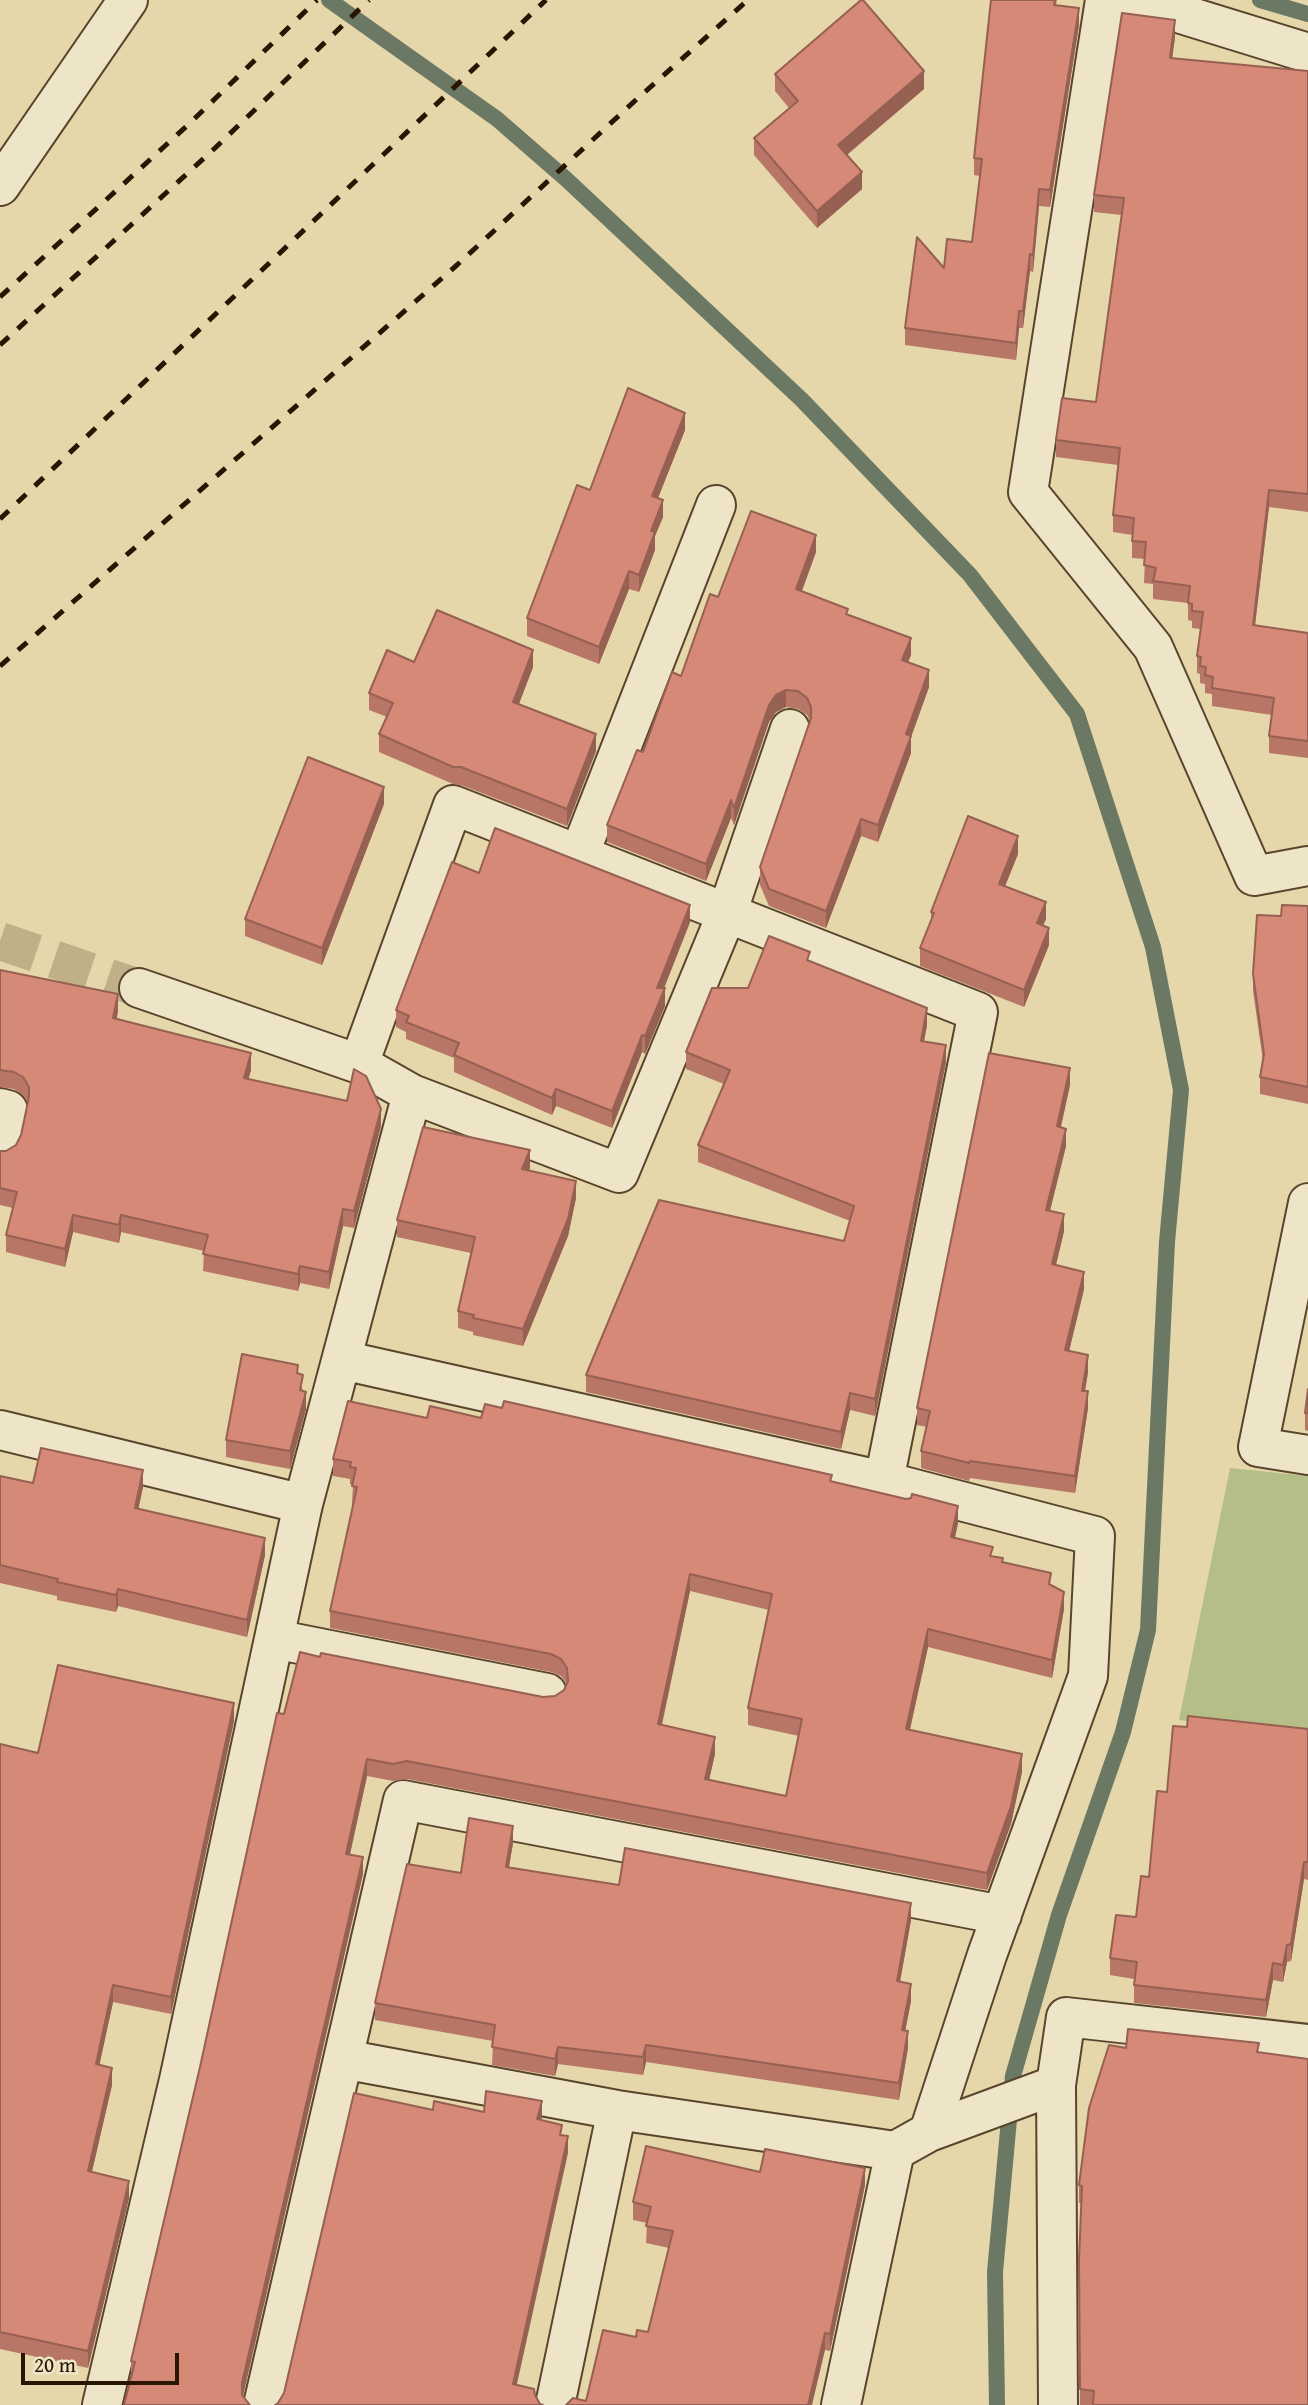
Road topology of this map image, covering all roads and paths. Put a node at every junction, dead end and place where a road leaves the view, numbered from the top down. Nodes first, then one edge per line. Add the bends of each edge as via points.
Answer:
1 (128, 0) edge
2 (1105, 0) edge
3 (1136, 0) edge
4 (1308, 53) edge
5 (0, 186) edge
6 (716, 505) dead end
7 (790, 729) dead end
8 (579, 855) junction
9 (1308, 866) edge
10 (727, 913) junction
11 (139, 988) tunnel mouth
12 (359, 1063) junction
13 (412, 1094) junction
14 (0, 1108) edge
15 (0, 1147) edge
16 (1308, 1203) edge
17 (342, 1360) junction
18 (0, 1430) edge
19 (1308, 1455) edge
20 (884, 1481) junction
21 (303, 1504) junction
22 (274, 1639) junction
23 (547, 1693) dead end
24 (1002, 1915) junction
25 (1308, 2044) edge
26 (343, 2059) junction
27 (1040, 2091) junction
28 (617, 2110) junction
29 (929, 2132) junction
30 (895, 2151) junction
31 (102, 2405) edge
32 (263, 2405) edge
33 (555, 2405) edge
34 (841, 2405) edge
35 (1058, 2405) edge

1 - 5 street
2 - 9 street via 1028,492 1153,647 1254,876
3 - 4 street
6 - 8 street
7 - 10 street
8 - 10 street
8 - 12 street via 453,805
10 - 13 street via 619,1172
10 - 20 street via 978,1012
11 - 12 street
12 - 13 street
13 - 17 street
14 - 15 street via 8,1110
16 - 19 street via 1258,1447
17 - 20 street
17 - 21 street
18 - 21 street
20 - 24 street via 1095,1536 1088,1676
21 - 22 street
22 - 23 street
22 - 31 street via 179,2080
24 - 26 street via 403,1800
24 - 29 street
25 - 27 street via 1066,2017
26 - 28 street
26 - 32 street
27 - 29 street
27 - 35 street
28 - 30 street
28 - 33 street
29 - 30 street
30 - 34 street

